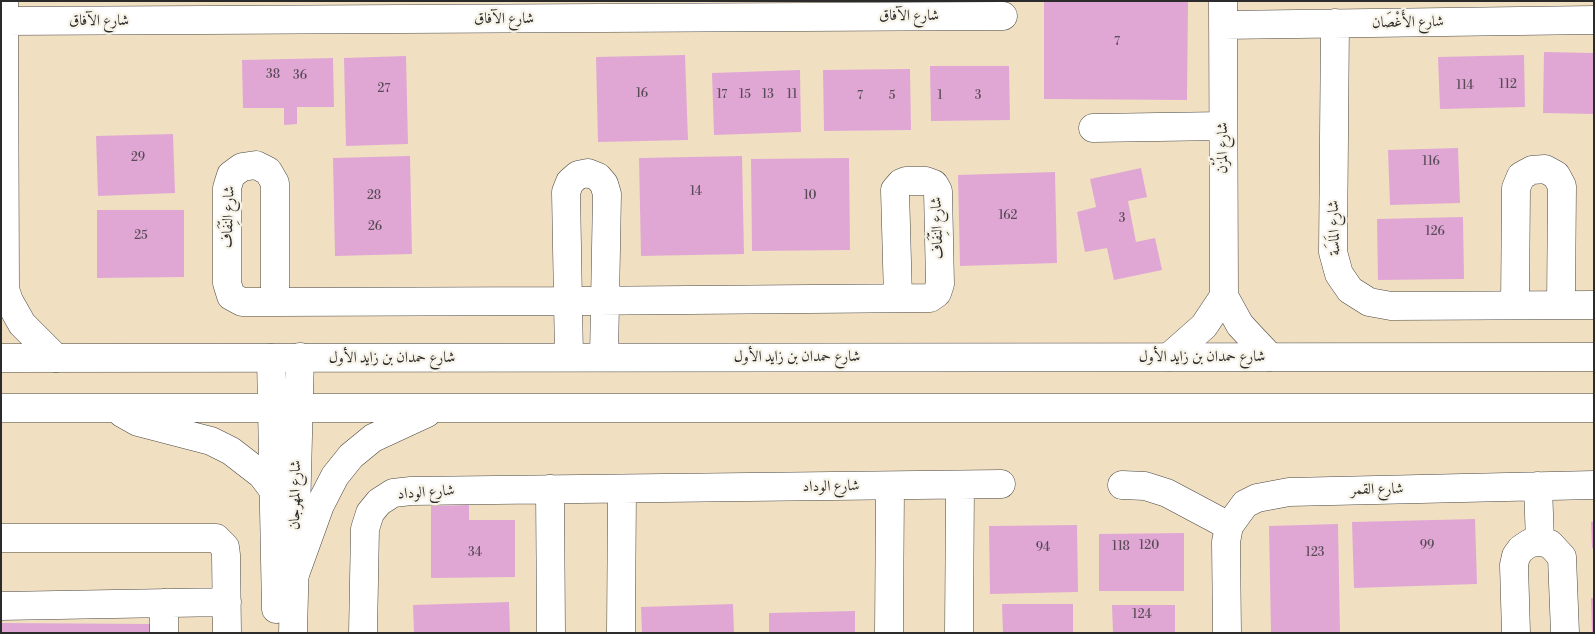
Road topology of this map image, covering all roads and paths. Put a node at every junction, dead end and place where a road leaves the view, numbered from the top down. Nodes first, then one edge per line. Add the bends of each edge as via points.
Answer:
1 (4, 11) edge
2 (1223, 13) edge
3 (1003, 16) dead end
4 (1594, 20) edge
5 (1335, 24) junction
6 (1223, 126) junction
7 (1093, 128) dead end
8 (3, 242) edge
9 (3, 295) edge
10 (1224, 296) junction
11 (898, 298) dead end
12 (605, 300) junction
13 (568, 301) junction
14 (275, 302) dead end
15 (1515, 305) junction
16 (1594, 305) edge
17 (1561, 306) junction
18 (1270, 356) junction
19 (604, 357) junction
20 (1169, 357) junction
21 (1594, 357) edge
22 (1, 358) edge
23 (56, 358) junction
24 (271, 358) junction
25 (300, 358) junction
26 (569, 358) junction
27 (1, 408) edge
28 (271, 408) junction
29 (298, 408) junction
30 (440, 408) junction
31 (1594, 408) edge
32 (114, 409) junction
33 (1001, 484) dead end
34 (960, 485) junction
35 (1122, 485) dead end
36 (1594, 485) edge
37 (890, 486) junction
38 (1538, 486) junction
39 (550, 489) junction
40 (622, 489) junction
41 (274, 491) junction
42 (1229, 526) junction
43 (1, 538) edge
44 (1540, 542) junction
45 (294, 577) junction
46 (227, 602) junction
47 (164, 603) junction
48 (1, 606) edge
49 (164, 633) edge
50 (227, 633) edge
51 (276, 633) edge
52 (293, 633) edge
53 (363, 633) edge
54 (551, 633) edge
55 (621, 633) edge
56 (889, 633) edge
57 (959, 633) edge
58 (1227, 633) edge
59 (1516, 633) edge
60 (1565, 633) edge

1 - 3 street, شارع الآفاق
1 - 8 street
2 - 5 street, شارع الأَغْصَان
2 - 6 street, شارع المُزْن
4 - 5 street, شارع الأَغْصَان
5 - 15 street, شارع المَاسَة via 1333,252 1339,274 1350,290 1369,302 1391,306
6 - 7 street
6 - 10 street, شارع المُزْن
8 - 9 street
9 - 23 street via 22,324
10 - 18 street, شارع المُزْن via 1240,325
10 - 20 street via 1204,326
11 - 12 street
12 - 13 street
12 - 13 street via 607,194 598,177 588,174 578,175 566,192
12 - 19 street
13 - 14 street
13 - 26 street
15 - 17 street, شارع المَاسَة
15 - 17 street via 1516,188 1522,176 1532,170 1545,169 1556,175 1562,186
16 - 17 street, شارع المَاسَة
18 - 20 street, شارع حمدان بن زايد الأول
18 - 21 street, شارع حمدان بن زايد الأول
19 - 20 street, شارع حمدان بن زايد الأول
19 - 26 street, شارع حمدان بن زايد الأول
22 - 23 street, شارع حمدان بن زايد الأول
23 - 24 street, شارع حمدان بن زايد الأول
24 - 25 street, شارع حمدان بن زايد الأول
24 - 28 street, شارع المهرجان
25 - 26 street, شارع حمدان بن زايد الأول
25 - 29 street, شارع المهرجان
27 - 32 street
28 - 29 street
28 - 32 street
28 - 41 street, شارع المهرجان
29 - 30 street
29 - 45 street, شارع المهرجان
30 - 31 street
30 - 45 street via 372,438 351,456 335,476 320,505
32 - 41 street via 145,424 211,441 230,450 262,476
33 - 34 street, شارع الوداد
34 - 37 street, شارع الوداد
34 - 57 street
35 - 42 street via 1145,486 1167,493
36 - 38 street, شارع القمر
37 - 40 street, شارع الوداد
37 - 56 street
38 - 42 street, شارع القمر via 1289,492 1257,498 1245,504
38 - 44 street
39 - 40 street, شارع الوداد
39 - 53 street, شارع الوداد via 412,491 393,493 379,502 370,513 365,529
39 - 54 street
40 - 55 street
41 - 51 street, شارع المهرجان
42 - 58 street, شارع القمر via 1226,542
43 - 46 street via 216,538 225,547
44 - 59 street via 1530,543 1516,556
44 - 60 street via 1550,544 1562,557
45 - 52 street, شارع المهرجان
46 - 47 street
46 - 50 street
47 - 48 street
47 - 49 street

